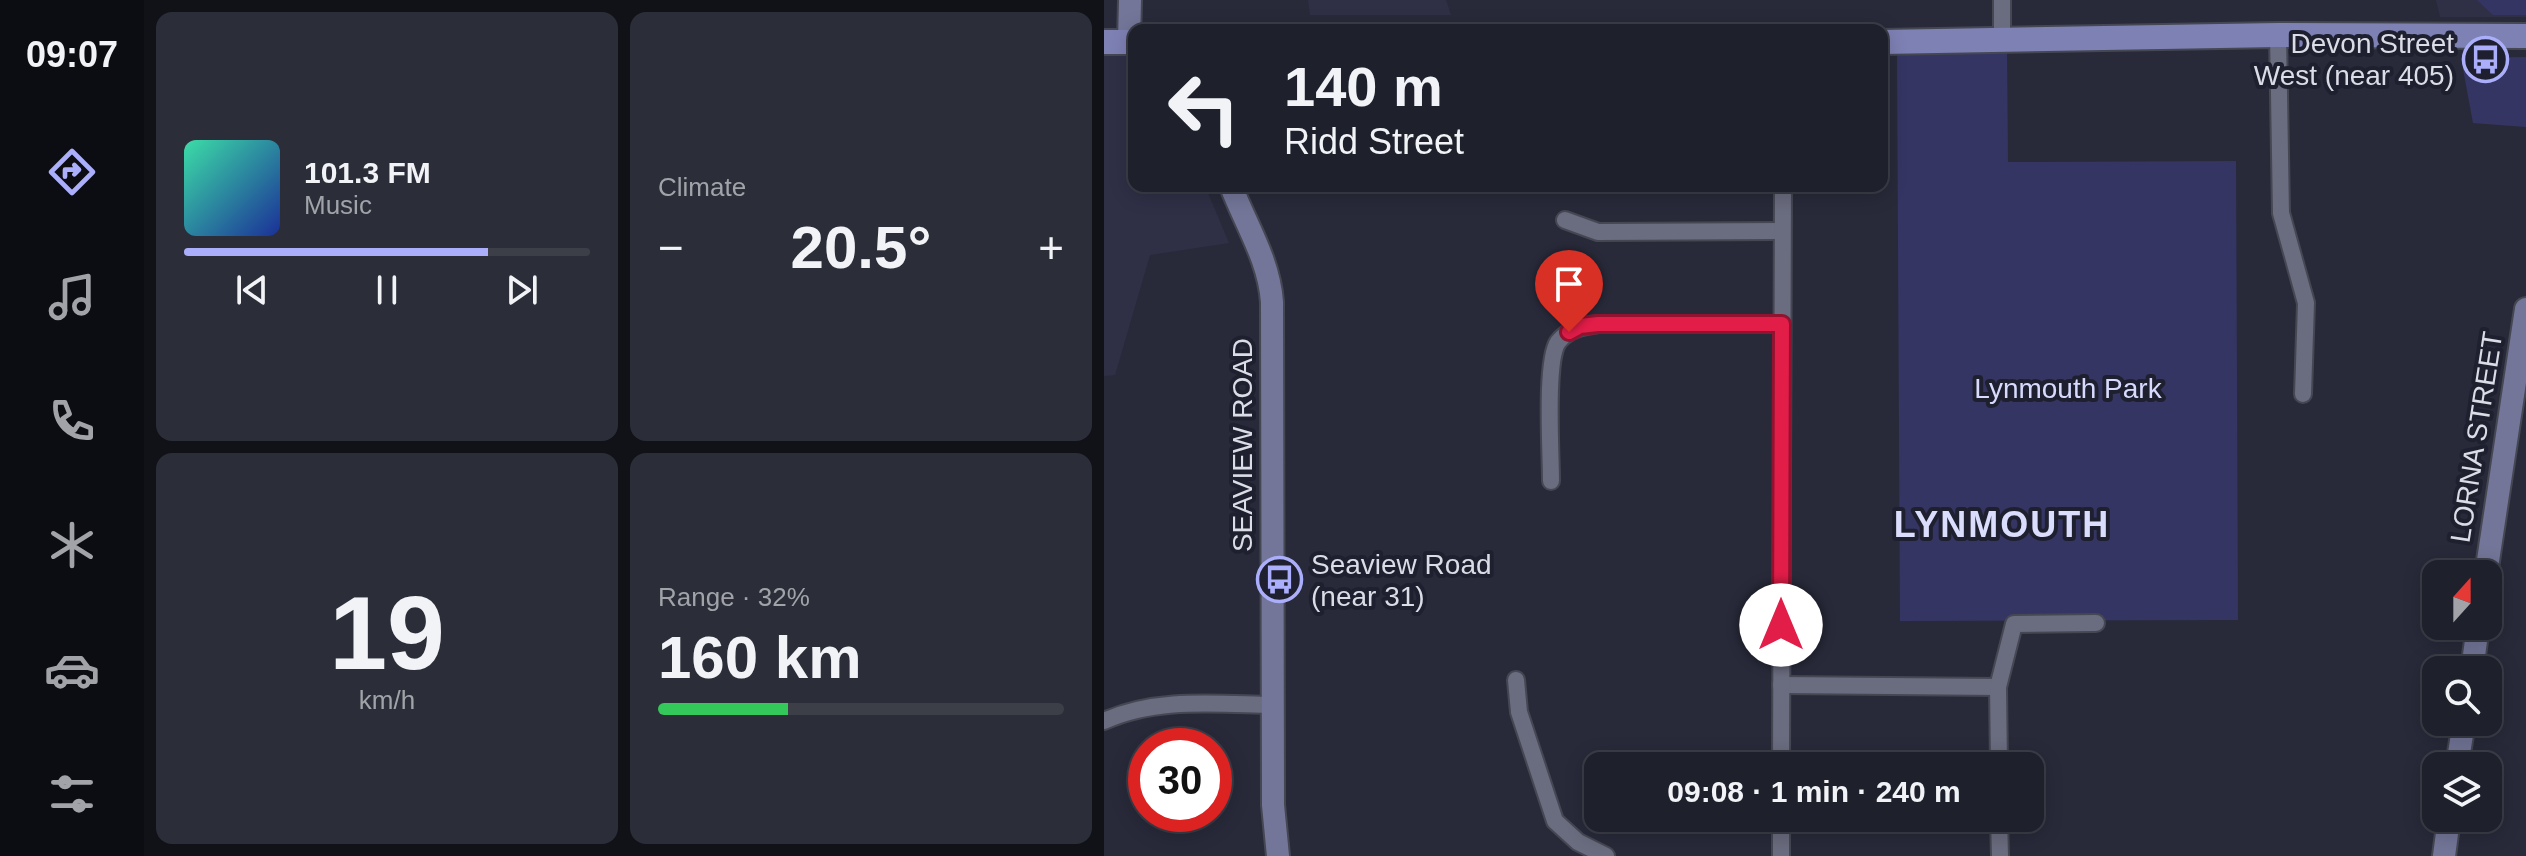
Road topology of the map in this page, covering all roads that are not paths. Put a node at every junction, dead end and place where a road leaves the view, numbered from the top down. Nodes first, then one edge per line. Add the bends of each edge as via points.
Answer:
1 (1130, 0) edge
2 (2002, 0) edge
3 (1131, 24) edge
4 (2278, 35) junction
5 (2526, 36) edge
6 (2002, 38) junction
7 (1104, 42) edge
8 (1128, 42) edge
9 (1888, 42) edge
10 (1233, 192) edge
11 (1783, 192) edge
12 (1565, 220) dead end
13 (1782, 231) junction
14 (2526, 309) edge
15 (1782, 324) junction
16 (2303, 394) dead end
17 (1551, 481) dead end
18 (2488, 560) edge
19 (2096, 623) dead end
20 (1516, 680) dead end
21 (1781, 685) junction
22 (1998, 687) junction
23 (1273, 705) junction
24 (1104, 721) edge
25 (1781, 752) edge
26 (1999, 752) edge
27 (1781, 832) edge
28 (1999, 832) edge
29 (2447, 832) edge
30 (1278, 856) edge
31 (1606, 856) edge
32 (1781, 856) edge
33 (2000, 856) edge
34 (2444, 856) edge

1 - 3 street
2 - 6 street
4 - 5 main road
4 - 6 main road
4 - 16 street via 2281,213 2306,303
6 - 9 main road
7 - 8 main road
10 - 23 street, SEAVIEW ROAD via 1270,280
11 - 13 street
12 - 13 street via 1598,232
13 - 15 street
14 - 18 street, LORNA STREET
15 - 17 street via 1598,324 1569,332 1559,341 1551,365
15 - 21 street
19 - 22 street via 2014,624
20 - 31 street via 1519,712 1555,821 1578,842
21 - 22 street
21 - 25 street
22 - 26 street
23 - 24 street via 1151,705
23 - 30 street, SEAVIEW ROAD
27 - 32 street
28 - 33 street
29 - 34 street

